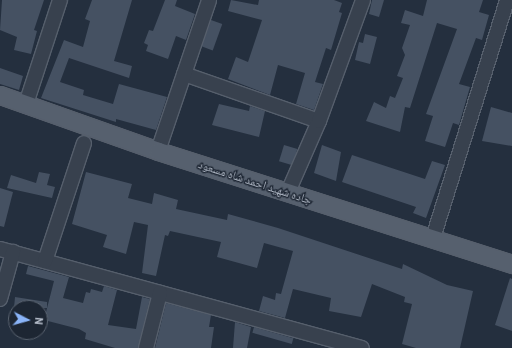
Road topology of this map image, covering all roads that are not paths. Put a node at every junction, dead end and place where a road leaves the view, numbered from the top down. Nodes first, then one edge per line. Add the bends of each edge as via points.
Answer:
1 (60, 0) edge
2 (209, 0) edge
3 (363, 0) edge
4 (507, 0) edge
5 (184, 74) junction
6 (0, 95) edge
7 (26, 104) junction
8 (319, 121) junction
9 (84, 143) dead end
10 (158, 151) junction
11 (288, 192) junction
12 (432, 238) junction
13 (6, 250) edge
14 (45, 261) junction
15 (512, 264) edge
16 (160, 293) junction
17 (0, 300) edge
18 (146, 348) edge
19 (362, 348) edge

1 - 7 street
2 - 5 street
3 - 8 street
4 - 12 street
5 - 8 street
5 - 10 street
6 - 7 main road, جاده شهيد احمد شاه مسعود
7 - 10 main road, جاده شهيد احمد شاه مسعود
8 - 11 street
9 - 14 street
10 - 11 main road, جاده شهيد احمد شاه مسعود
11 - 12 main road, جاده شهيد احمد شاه مسعود
12 - 15 main road, جاده شهيد احمد شاه مسعود
13 - 14 street
13 - 17 street
14 - 16 street
16 - 18 street
16 - 19 street

